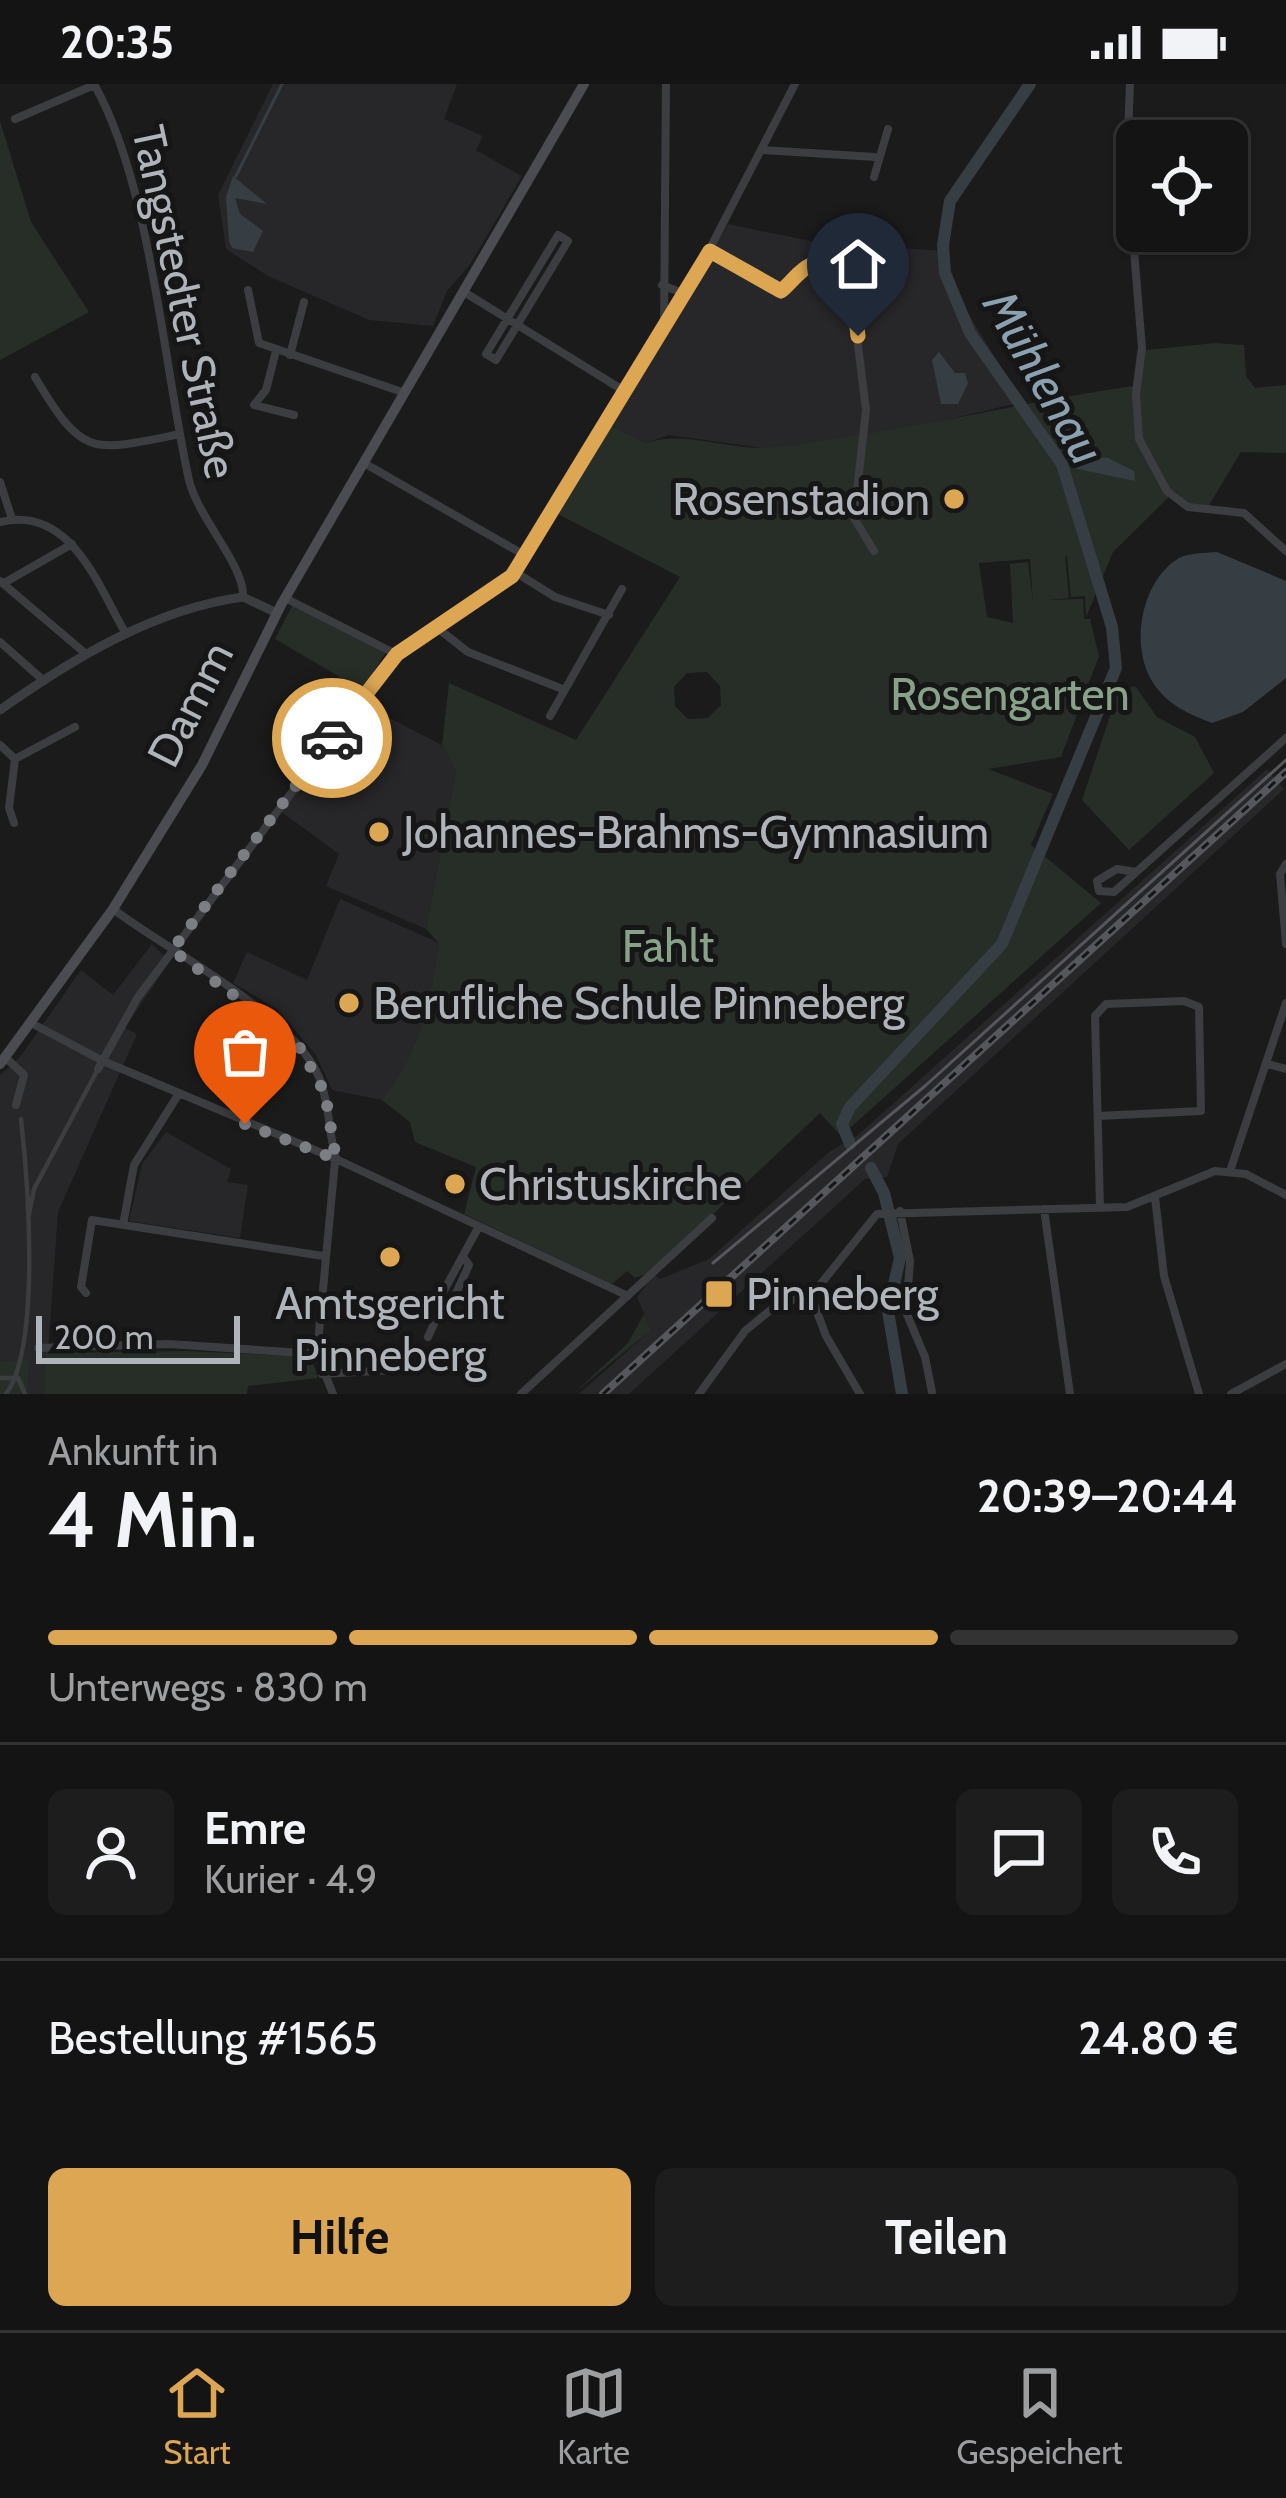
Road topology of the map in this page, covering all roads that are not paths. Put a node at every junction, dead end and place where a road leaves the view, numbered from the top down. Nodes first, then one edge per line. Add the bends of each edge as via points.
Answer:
1 (94, 84) edge
2 (584, 84) edge
3 (666, 84) edge
4 (795, 84) edge
5 (1130, 84) edge
6 (15, 118) dead end
7 (888, 129) dead end
8 (761, 150) junction
9 (875, 157) junction
10 (874, 177) dead end
11 (710, 251) junction
12 (662, 286) junction
13 (248, 290) dead end
14 (464, 292) junction
15 (685, 294) junction
16 (304, 302) dead end
17 (506, 319) junction
18 (517, 325) junction
19 (664, 328) junction
20 (276, 351) junction
21 (290, 356) junction
22 (35, 377) dead end
23 (626, 392) junction
24 (405, 393) junction
25 (293, 415) dead end
26 (180, 434) junction
27 (364, 463) junction
28 (0, 482) edge
29 (12, 519) junction
30 (0, 522) edge
31 (72, 544) junction
32 (874, 550) dead end
33 (1286, 551) edge
34 (526, 556) junction
35 (515, 572) junction
36 (2, 582) edge
37 (622, 589) dead end
38 (243, 597) junction
39 (285, 598) junction
40 (277, 613) junction
41 (609, 615) junction
42 (436, 627) junction
43 (127, 635) junction
44 (0, 642) edge
45 (86, 654) junction
46 (397, 654) junction
47 (43, 680) junction
48 (565, 690) junction
49 (1, 708) edge
50 (550, 716) dead end
51 (75, 727) dead end
52 (1286, 738) edge
53 (0, 745) edge
54 (15, 759) junction
55 (14, 823) dead end
56 (1286, 864) edge
57 (1136, 872) junction
58 (113, 909) junction
59 (1286, 944) edge
60 (172, 950) junction
61 (1286, 1004) edge
62 (33, 1024) junction
63 (3, 1061) edge
64 (1268, 1064) junction
65 (100, 1065) junction
66 (1286, 1069) edge
67 (178, 1095) junction
68 (16, 1105) dead end
69 (1098, 1116) junction
70 (21, 1119) dead end
71 (336, 1159) junction
72 (1230, 1171) junction
73 (34, 1189) junction
74 (1286, 1195) edge
75 (26, 1198) junction
76 (1155, 1198) junction
77 (1100, 1208) junction
78 (1044, 1209) junction
79 (899, 1210) junction
80 (24, 1218) junction
81 (712, 1218) dead end
82 (123, 1225) junction
83 (478, 1228) junction
84 (323, 1256) junction
85 (86, 1293) dead end
86 (628, 1296) junction
87 (811, 1296) junction
88 (428, 1337) dead end
89 (24, 1348) junction
90 (38, 1348) joint
91 (317, 1354) junction
92 (1286, 1364) edge
93 (413, 1369) dead end
94 (322, 1374) junction
95 (0, 1378) edge
96 (18, 1378) junction
97 (933, 1393) edge
98 (6, 1394) edge
99 (25, 1394) edge
100 (333, 1394) edge
101 (521, 1394) edge
102 (699, 1394) edge
103 (860, 1394) edge
104 (1070, 1394) edge
105 (1199, 1394) edge
106 (1231, 1394) edge

1 - 6 street, Tangstedter Straße
1 - 26 street, Tangstedter Straße via 132,183
2 - 14 main road, Damm
3 - 12 street
4 - 8 street
5 - 33 street via 1127,165 1142,348 1138,439 1167,491 1188,507 1244,513
7 - 9 street
8 - 9 street
8 - 11 street
9 - 10 street
11 - 15 street
11 - 32 street via 781,291 824,263 851,289 866,410 854,518
12 - 15 street
12 - 19 street
13 - 20 street via 253,336
14 - 17 street
14 - 24 main road, Damm
15 - 19 street
16 - 21 street
17 - 18 street
17 - 18 street via 486,354 496,360
17 - 18 street via 558,235 568,241
18 - 23 street
19 - 23 street
20 - 21 street
20 - 25 street via 254,405
21 - 24 street
22 - 26 street via 81,440 114,448
23 - 34 street
24 - 27 main road, Damm
26 - 38 street, Tangstedter Straße via 199,513
27 - 34 street
27 - 39 main road, Damm
28 - 29 street
29 - 30 street
29 - 31 street via 36,521
31 - 36 street
31 - 43 street
34 - 35 street
35 - 41 street via 555,597
35 - 42 street
36 - 45 street
37 - 41 street
38 - 40 street
38 - 43 street
39 - 40 main road, Damm
39 - 46 street
40 - 58 main road, Damm via 202,765
41 - 48 street
42 - 46 street
42 - 48 street via 468,652
43 - 45 street
44 - 47 street
45 - 47 street
46 - 60 street
47 - 49 street
48 - 50 street
51 - 54 street
52 - 57 street
53 - 54 street
54 - 55 street via 8,808
56 - 59 street
57 - 57 street via 1114,892 1099,891 1097,880 1117,869
58 - 60 street
58 - 62 main road, Damm
60 - 65 street
60 - 71 street via 296,1041 325,1093
61 - 64 street
62 - 63 main road, Damm
62 - 65 street
63 - 68 street, Damm via 23,1075
64 - 66 street
64 - 72 street
65 - 67 street
65 - 73 street
67 - 71 street
67 - 82 street via 134,1165
69 - 69 street via 1202,1112 1201,1016 1194,1003 1101,1006
69 - 77 street
70 - 75 street
71 - 83 street
71 - 84 street
72 - 74 street
72 - 76 street via 1200,1174
73 - 75 street
73 - 80 street
75 - 80 street
76 - 77 street
76 - 105 street via 1164,1276
77 - 78 street
78 - 79 street
78 - 104 street
79 - 87 street via 877,1214
79 - 97 street via 910,1261 906,1312
80 - 89 street
81 - 86 street
82 - 84 street
82 - 85 street via 92,1220
83 - 86 street
83 - 88 street via 462,1281
84 - 91 street
86 - 101 street
87 - 102 street via 764,1313
87 - 103 street
89 - 90 street
89 - 96 street
90 - 91 street via 169,1344
91 - 94 street
92 - 106 street
93 - 94 street
94 - 100 street
95 - 96 street
96 - 98 street
96 - 99 street

